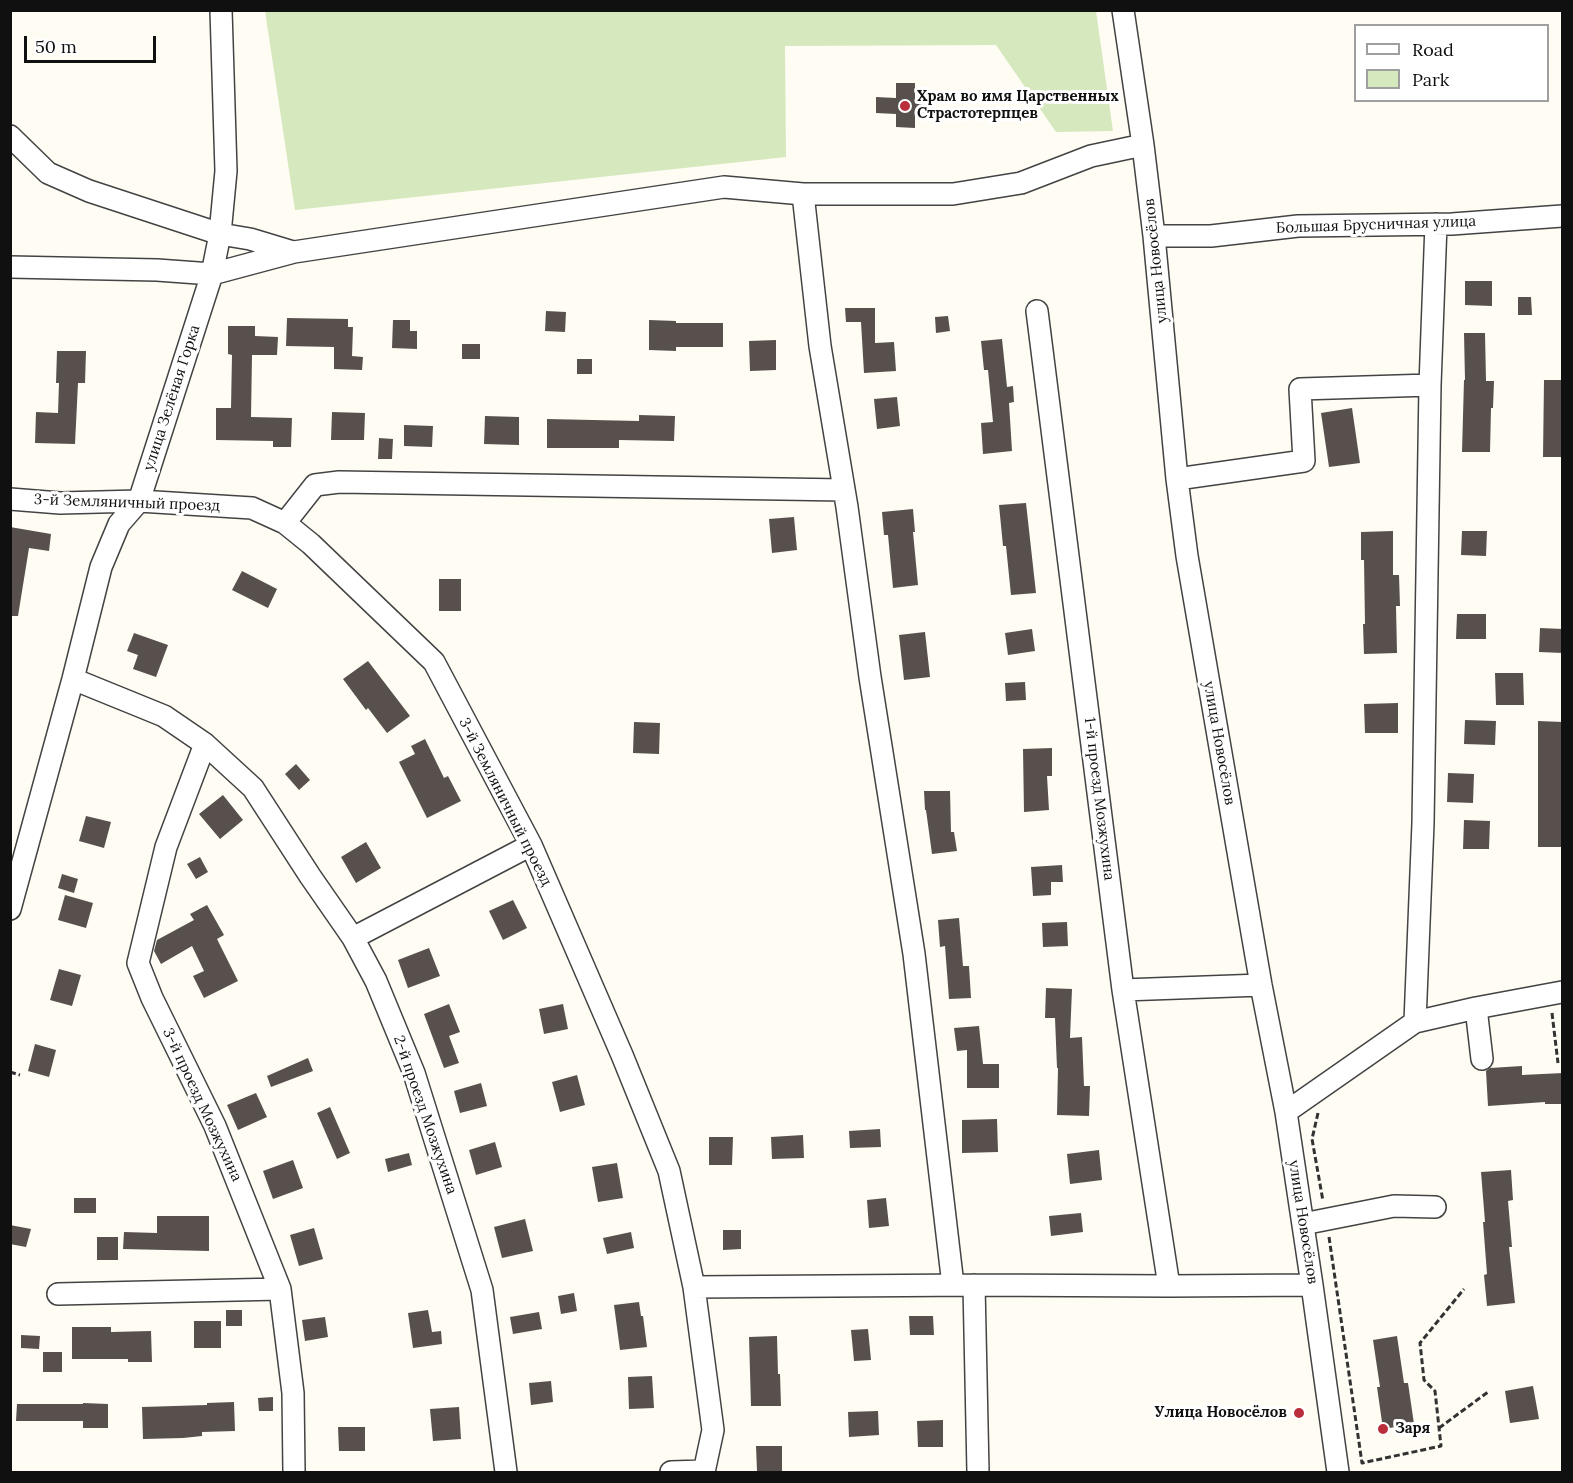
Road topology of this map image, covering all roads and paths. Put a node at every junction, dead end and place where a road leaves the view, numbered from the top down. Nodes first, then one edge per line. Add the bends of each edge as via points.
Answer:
1 (221, 10) edge
2 (1123, 10) edge
3 (10, 136) edge
4 (1143, 145) junction
5 (803, 194) junction
6 (1563, 216) edge
7 (1436, 224) junction
8 (220, 234) junction
9 (1154, 236) junction
10 (294, 252) junction
11 (10, 267) edge
12 (212, 274) junction
13 (1037, 311) dead end
14 (1430, 384) junction
15 (1177, 479) junction
16 (844, 490) junction
17 (10, 499) edge
18 (139, 501) junction
19 (285, 523) junction
20 (74, 680) junction
21 (205, 744) junction
22 (531, 845) junction
23 (10, 909) edge
24 (353, 938) junction
25 (1261, 985) junction
26 (1123, 990) junction
27 (1556, 993) edge
28 (1476, 1008) junction
29 (1415, 1022) junction
30 (1482, 1059) dead end
31 (1558, 1063) dead end
32 (10, 1072) edge
33 (20, 1075) dead end
34 (1286, 1112) junction
35 (1435, 1207) dead end
36 (1303, 1224) junction
37 (1312, 1284) junction
38 (963, 1285) junction
39 (1169, 1286) junction
40 (694, 1287) junction
41 (280, 1289) junction
42 (1464, 1289) dead end
43 (58, 1294) dead end
44 (1488, 1392) dead end
45 (1439, 1428) junction
46 (1362, 1462) dead end
47 (703, 1472) edge
48 (294, 1473) edge
49 (506, 1473) edge
50 (671, 1473) edge
51 (978, 1473) edge
52 (1338, 1473) edge

1 - 8 street, улица Зелёная Горка via 226,171
2 - 4 street, улица Новосёлов
3 - 8 street via 48,173 89,191
4 - 5 street via 1091,156 1022,183 953,194
4 - 9 street, улица Новосёлов
5 - 10 street via 724,188
5 - 16 street via 820,346
6 - 7 street, Большая Брусничная улица
7 - 9 street, Большая Брусничная улица via 1298,226 1211,236
7 - 14 street
8 - 10 street
8 - 12 street, улица Зелёная Горка
9 - 15 street, улица Новосёлов
10 - 12 street
11 - 12 street
12 - 18 street, улица Зелёная Горка
13 - 26 street, 1-й проезд Мозжухина
14 - 15 street via 1300,389 1304,461
14 - 29 street via 1423,823
15 - 25 street, улица Новосёлов
16 - 19 street via 339,482 315,485
16 - 38 street
17 - 18 street, 3-й Земляничный проезд via 60,503
18 - 19 street, 3-й Земляничный проезд via 252,508
18 - 20 street, улица Зелёная Горка via 118,524 101,567
19 - 22 street, 3-й Земляничный проезд via 434,662
20 - 21 street, 2-й проезд Мозжухина via 164,716
20 - 23 street, улица Зелёная Горка
21 - 24 street, 2-й проезд Мозжухина via 253,788
21 - 41 street, 3-й проезд Мозжухина via 166,846 138,963 215,1126
22 - 24 street
22 - 40 street, 3-й Земляничный проезд via 669,1171
24 - 49 street, 2-й проезд Мозжухина via 376,981 414,1073 482,1290
25 - 26 street
25 - 34 street, улица Новосёлов
26 - 39 street, 1-й проезд Мозжухина
27 - 28 street
27 - 31 path
28 - 29 street
28 - 30 street
29 - 34 street
32 - 33 path
34 - 36 street, улица Новосёлов
35 - 36 street via 1394,1206
36 - 37 street, улица Новосёлов
37 - 39 street
37 - 52 street, улица Новосёлов
38 - 39 street
38 - 40 street
38 - 51 street
40 - 47 street, 3-й Земляничный проезд via 713,1430
41 - 43 street
41 - 48 street, 3-й проезд Мозжухина via 293,1393
42 - 45 path via 1420,1343 1424,1380 1435,1391
44 - 45 path
45 - 46 path via 1441,1446
47 - 50 street

